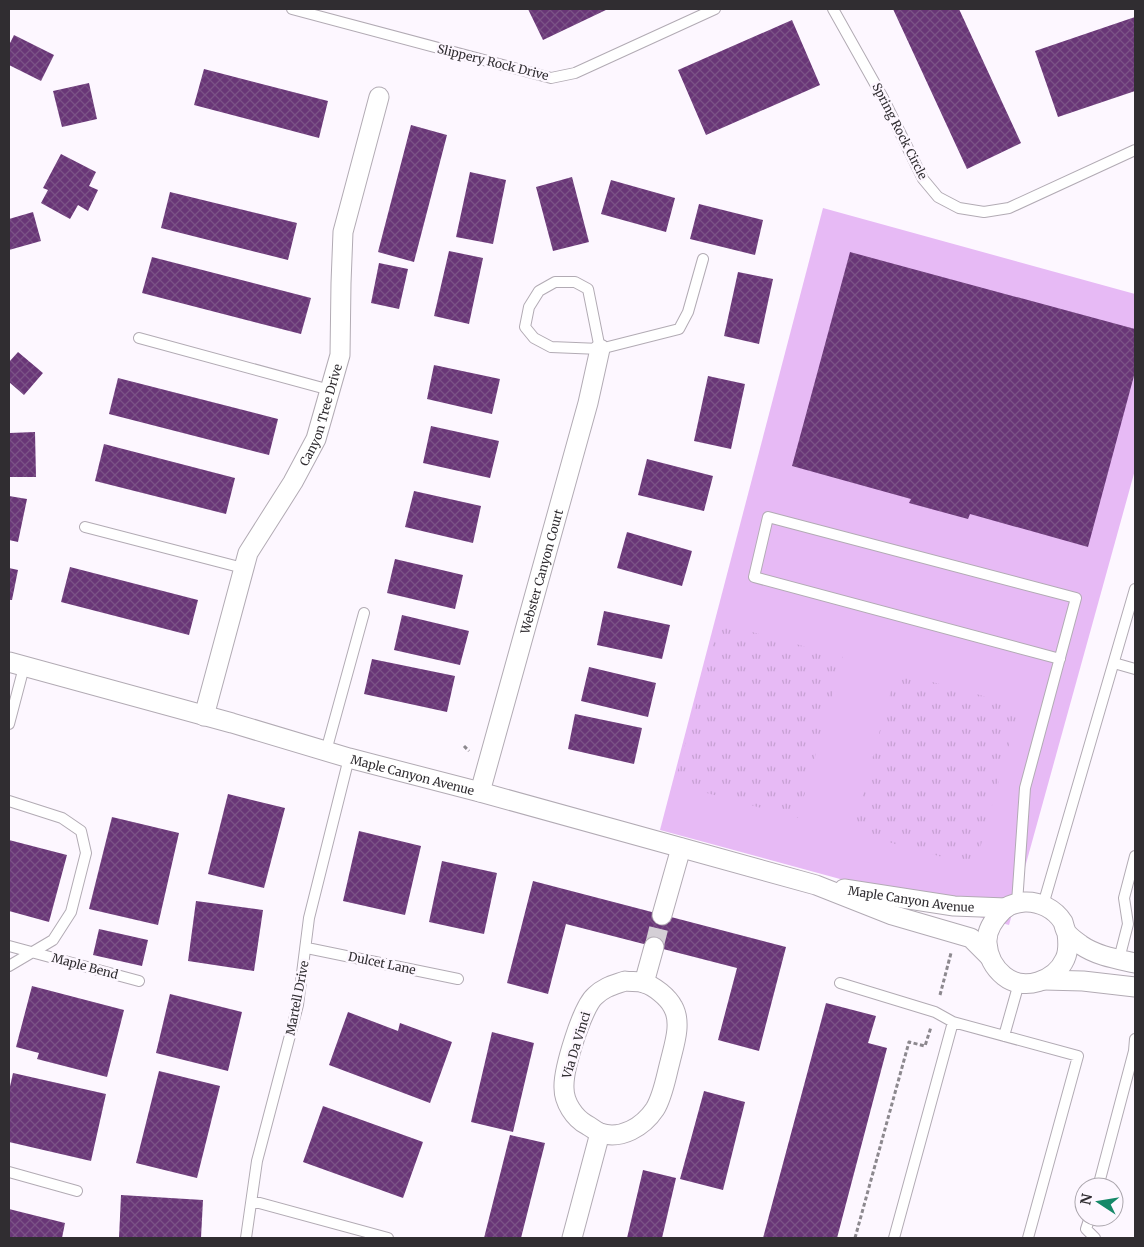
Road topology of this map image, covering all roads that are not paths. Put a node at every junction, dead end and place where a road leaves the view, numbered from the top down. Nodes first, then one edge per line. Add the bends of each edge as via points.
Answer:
1 (292, 9) edge
2 (715, 9) edge
3 (833, 9) edge
4 (379, 97) dead end
5 (1135, 150) edge
6 (703, 259) dead end
7 (139, 338) dead end
8 (600, 349) junction
9 (330, 390) junction
10 (86, 527) dead end
11 (243, 568) junction
12 (1135, 592) edge
13 (364, 613) dead end
14 (1060, 659) junction
15 (1114, 663) junction
16 (17, 665) edge
17 (1135, 669) edge
18 (204, 716) junction
19 (9, 724) edge
20 (326, 751) junction
21 (350, 758) junction
22 (480, 792) junction
23 (9, 801) edge
24 (681, 848) junction
25 (1135, 856) edge
26 (816, 885) junction
27 (1011, 905) junction
28 (1043, 905) junction
29 (662, 915) tunnel mouth
30 (1067, 933) junction
31 (9, 946) edge
32 (654, 947) tunnel mouth
33 (307, 948) junction
34 (31, 952) junction
35 (988, 956) junction
36 (1127, 961) edge
37 (9, 966) edge
38 (458, 979) dead end
39 (1044, 980) junction
40 (139, 981) dead end
41 (644, 983) junction
42 (840, 983) dead end
43 (1019, 983) junction
44 (1135, 988) edge
45 (1135, 992) edge
46 (953, 1022) junction
47 (1004, 1036) junction
48 (1135, 1039) edge
49 (1135, 1051) edge
50 (600, 1133) junction
51 (9, 1172) edge
52 (1101, 1177) edge
53 (77, 1190) dead end
54 (252, 1201) junction
55 (1085, 1234) edge
56 (246, 1238) edge
57 (388, 1238) edge
58 (572, 1238) edge
59 (894, 1238) edge
60 (1028, 1238) edge
61 (1095, 1238) edge

1 - 2 lane, Slippery Rock Drive via 551,78 575,73
3 - 5 lane, Spring Rock Circle via 883,98 923,179 938,197 959,208 984,212 1009,208
4 - 9 street, Canyon Tree Drive via 344,232 340,356
6 - 8 lane via 688,312 679,329
7 - 9 lane
8 - 8 lane via 588,289 575,282 555,282 539,291 529,306 525,327 534,338 551,347
8 - 22 street, Webster Canyon Court via 588,403
9 - 11 street, Canyon Tree Drive via 316,439 248,552
10 - 11 lane
11 - 18 street, Canyon Tree Drive
12 - 15 lane
13 - 20 lane
14 - 14 lane via 754,577 768,516 1076,598
14 - 27 lane via 1025,788
15 - 17 lane
15 - 28 lane
16 - 18 street, Maple Canyon Avenue
16 - 19 lane
18 - 20 street, Maple Canyon Avenue
20 - 21 street, Maple Canyon Avenue
21 - 22 street, Maple Canyon Avenue
21 - 33 lane, Martell Drive via 309,918
22 - 24 street, Maple Canyon Avenue
23 - 34 lane, Maple Bend via 62,818 81,832 86,853 71,912 53,940
24 - 26 street, Maple Canyon Avenue
24 - 29 street
25 - 36 lane via 1124,898 1128,924
26 - 27 street, Maple Canyon Avenue via 954,906
26 - 35 street, Maple Canyon Avenue via 892,915 971,938
27 - 28 street, Maple Canyon Avenue via 1030,902
27 - 35 street via 996,917 989,928 986,941
28 - 30 street via 1054,911
30 - 36 street via 1092,951
30 - 39 street via 1066,958 1058,970
31 - 34 lane, Maple Bend
32 - 41 street
33 - 38 lane, Dulcet Lane
33 - 54 lane, Martell Drive via 298,1005 257,1161
34 - 37 lane, Maple Bend
34 - 40 lane, Maple Bend
35 - 43 street, Maple Canyon Avenue via 1006,978
39 - 43 street
39 - 44 street
41 - 50 street via 664,995 673,1007 677,1023 663,1087 654,1109 639,1126 621,1135
41 - 50 street, Via Da Vinci via 625,981 594,996 583,1012 566,1068 564,1088 568,1106 582,1122
42 - 46 lane via 935,1012
43 - 47 lane
44 - 45 lane
46 - 47 lane
46 - 59 lane
47 - 60 lane via 1078,1056
48 - 49 lane
49 - 52 lane
50 - 58 street
51 - 53 lane
54 - 56 lane, Martell Drive
54 - 57 lane
55 - 61 lane

